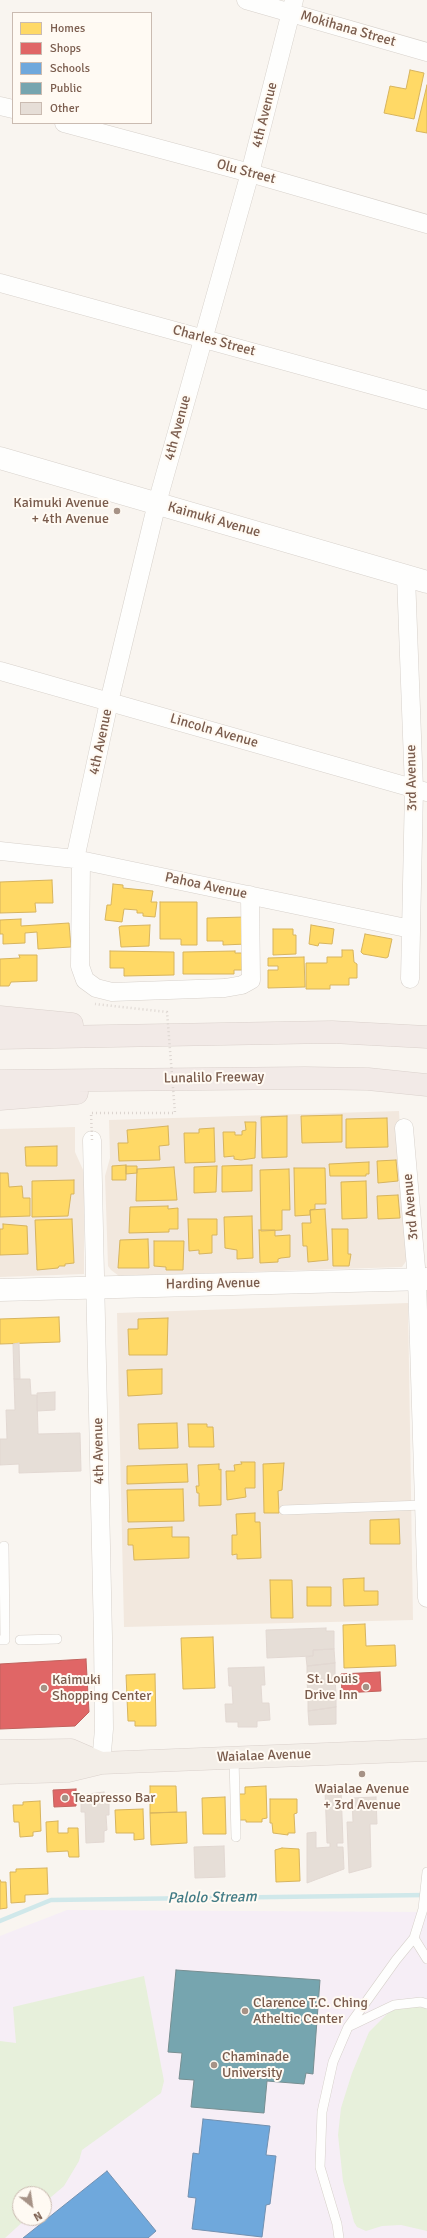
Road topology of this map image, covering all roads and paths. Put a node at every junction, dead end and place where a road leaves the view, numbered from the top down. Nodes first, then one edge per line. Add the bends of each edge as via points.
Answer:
1 (246, 0) edge
2 (293, 6) edge
3 (427, 52) edge
4 (0, 106) edge
5 (12, 110) edge
6 (68, 124) edge
7 (250, 173) junction
8 (427, 224) edge
9 (0, 283) edge
10 (202, 338) junction
11 (427, 400) edge
12 (0, 458) edge
13 (157, 503) junction
14 (406, 576) junction
15 (427, 582) edge
16 (0, 671) edge
17 (109, 702) junction
18 (420, 790) edge
19 (0, 850) edge
20 (78, 859) junction
21 (250, 894) junction
22 (411, 929) junction
23 (410, 979) dead end
24 (95, 1004) dead end
25 (0, 1017) edge
26 (181, 1034) junction
27 (427, 1036) edge
28 (0, 1038) edge
29 (249, 1078) junction
30 (0, 1081) edge
31 (427, 1084) edge
32 (0, 1099) edge
33 (404, 1128) dead end
34 (92, 1140) joint
35 (422, 1279) edge
36 (96, 1287) junction
37 (0, 1290) edge
38 (284, 1510) dead end
39 (425, 1514) edge
40 (4, 1546) dead end
41 (427, 1598) edge
42 (56, 1639) dead end
43 (2, 1640) edge
44 (20, 1640) dead end
45 (25, 1750) junction
46 (427, 1750) edge
47 (0, 1751) edge
48 (234, 1758) junction
49 (0, 1760) edge
50 (101, 1763) junction
51 (0, 1773) edge
52 (236, 1837) dead end
53 (427, 1872) edge
54 (414, 1938) junction
55 (427, 1959) edge
56 (427, 2004) edge
57 (348, 2027) junction
58 (339, 2238) edge

1 - 2 street, Mokihana Street
2 - 3 street, Mokihana Street
2 - 7 street, 4th Avenue
4 - 5 street
6 - 7 street, Olu Street
7 - 8 street, Olu Street
7 - 10 street, 4th Avenue
9 - 10 street, Charles Street
10 - 11 street, Charles Street
10 - 13 street, 4th Avenue
12 - 13 street, Kaimuki Avenue
13 - 14 street, Kaimuki Avenue
13 - 17 street, 4th Avenue
14 - 15 street, Kaimuki Avenue
14 - 18 street, 3rd Avenue
16 - 17 street, Lincoln Avenue
17 - 18 street, Lincoln Avenue
17 - 20 street, 4th Avenue
18 - 22 street, 3rd Avenue
19 - 20 street, Pahoa Avenue
20 - 21 street, Pahoa Avenue
20 - 21 street, 4th Avenue via 81,973 90,984 112,992 225,988 242,985 251,980
21 - 22 street, Pahoa Avenue
22 - 23 street, 3rd Avenue
24 - 34 path, bridge via 167,1012 175,1113 91,1113
25 - 26 highway
26 - 27 highway via 332,1032
26 - 28 highway
29 - 30 highway, Lunalilo Freeway
29 - 31 highway, Lunalilo Freeway via 368,1079
29 - 32 highway
33 - 35 street, 3rd Avenue
34 - 36 street, 4th Avenue
35 - 36 street, Harding Avenue
35 - 39 street, 3rd Avenue
36 - 37 street, Harding Avenue
36 - 50 street, 4th Avenue via 104,1638 104,1729
38 - 39 lane
39 - 41 street, 3rd Avenue
40 - 43 lane
42 - 44 lane
45 - 47 main road, Waialae Avenue
45 - 49 street
45 - 50 main road, Waialae Avenue via 71,1750
46 - 48 main road, Waialae Avenue
48 - 50 main road, Waialae Avenue
48 - 52 lane
50 - 51 main road, Waialae Avenue via 68,1771
53 - 54 lane via 423,1909
54 - 55 lane
54 - 57 lane
56 - 57 lane via 421,2002 394,2005
57 - 58 lane via 333,2062 322,2112 320,2166

